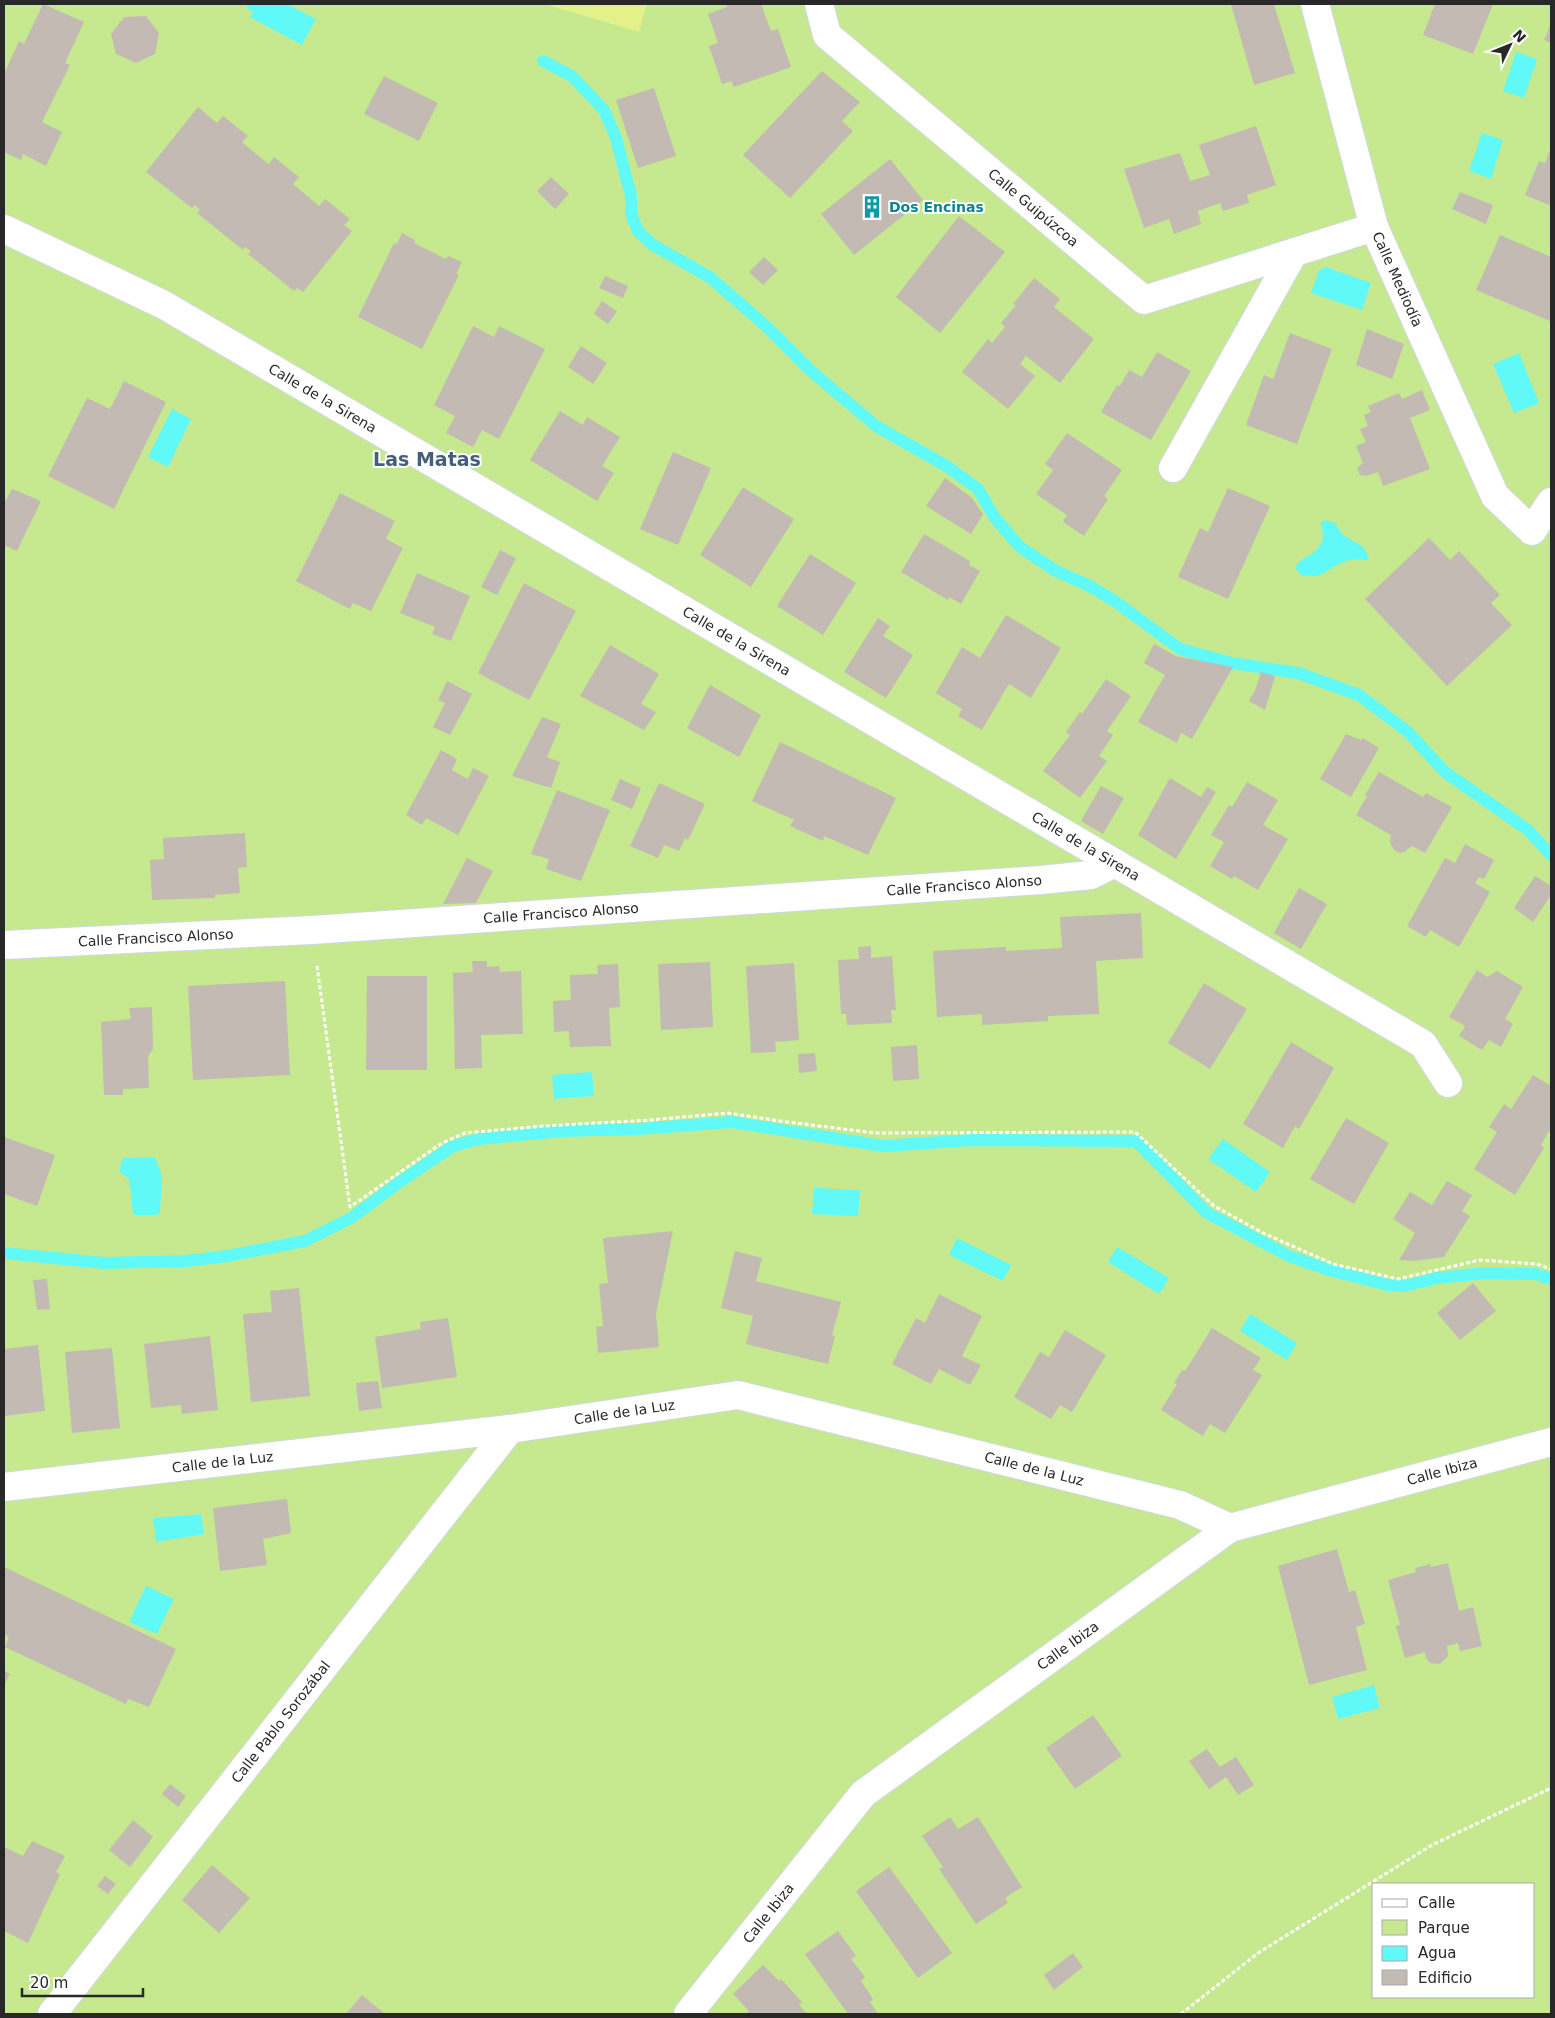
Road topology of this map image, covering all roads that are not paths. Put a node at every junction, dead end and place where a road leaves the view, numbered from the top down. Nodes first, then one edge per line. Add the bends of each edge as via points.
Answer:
1 (818, 4) edge
2 (1315, 4) edge
3 (1374, 227) junction
4 (4, 229) edge
5 (1294, 252) junction
6 (1173, 468) dead end
7 (1551, 502) edge
8 (1115, 863) junction
9 (4, 945) edge
10 (1448, 1083) dead end
11 (510, 1429) junction
12 (1551, 1442) edge
13 (4, 1487) edge
14 (1230, 1528) junction
15 (52, 2014) edge
16 (688, 2014) edge

1 - 5 street, Calle Guipúzcoa via 827,35 1144,300
2 - 3 street, Calle Mediodía
3 - 5 street, Calle Guipúzcoa
3 - 7 street, Calle Mediodía via 1495,496 1532,531
4 - 8 street, Calle de la Sirena via 164,305
5 - 6 street
8 - 9 street, Calle Francisco Alonso via 1091,874 1041,880 312,930
8 - 10 street, Calle de la Sirena via 1423,1044
11 - 13 street, Calle de la Luz
11 - 14 street, Calle de la Luz via 738,1395 1180,1505
11 - 15 street, Calle Pablo Sorozábal
12 - 14 street, Calle Ibiza
14 - 16 street, Calle Ibiza via 863,1794

